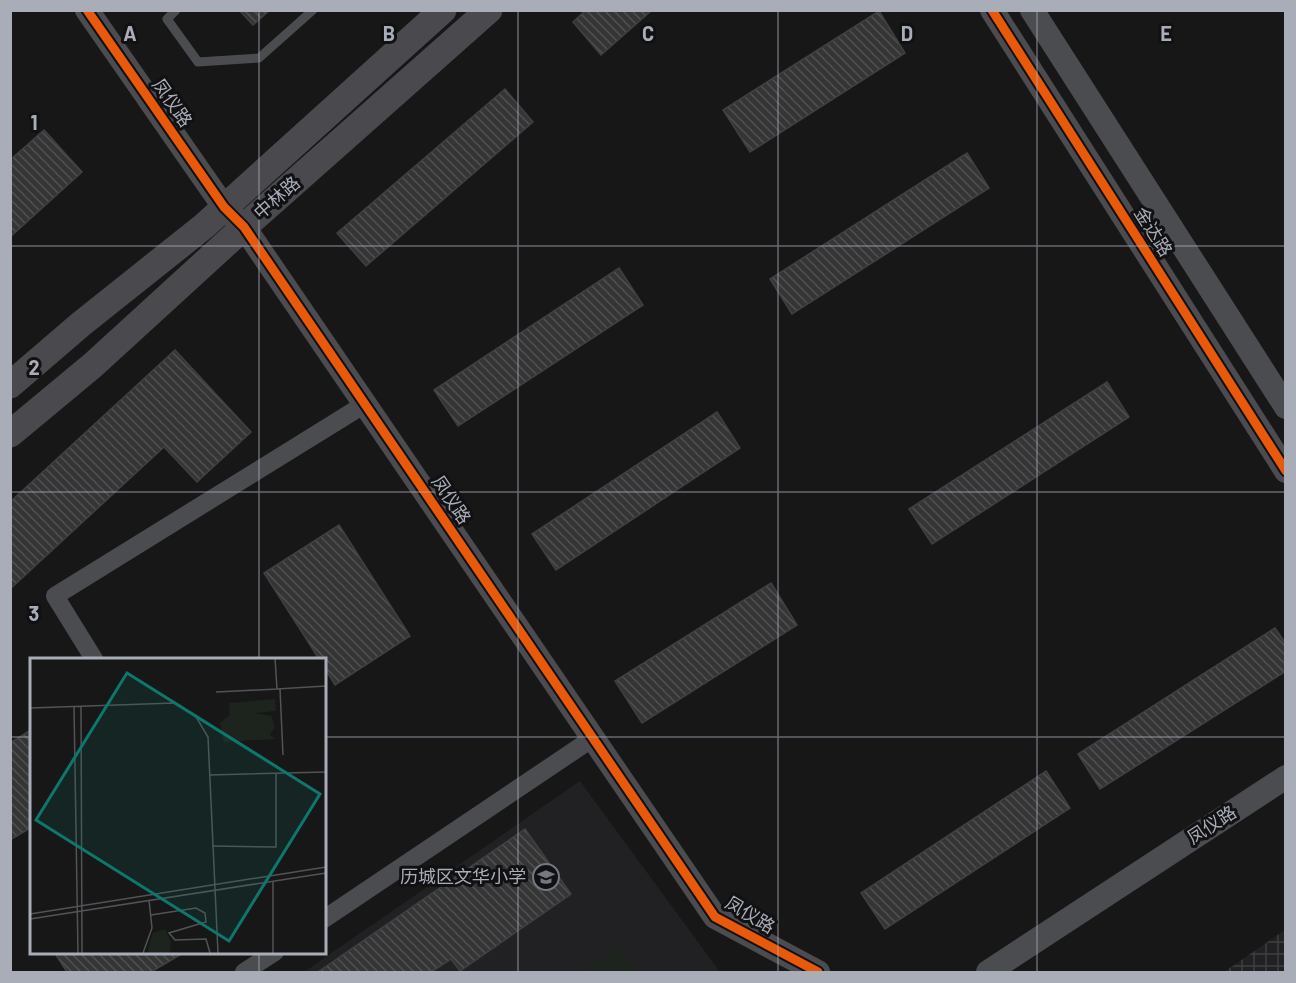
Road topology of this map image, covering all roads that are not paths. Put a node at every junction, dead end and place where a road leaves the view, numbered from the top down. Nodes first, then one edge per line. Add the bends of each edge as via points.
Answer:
1 (87, 10) edge
2 (176, 10) edge
3 (313, 10) edge
4 (443, 10) edge
5 (489, 10) edge
6 (992, 10) edge
7 (1032, 10) edge
8 (224, 207) junction
9 (244, 227) junction
10 (10, 385) edge
11 (365, 404) junction
12 (1286, 407) edge
13 (10, 434) edge
14 (1286, 471) edge
15 (93, 658) edge
16 (593, 738) junction
17 (1286, 777) edge
18 (326, 917) edge
19 (272, 953) edge
20 (244, 972) edge
21 (818, 972) edge
22 (988, 972) edge

1 - 8 street, 凤仪路
2 - 3 lane via 167,19 198,62 259,58
4 - 8 main road, 中林路
5 - 9 main road, 中林路
6 - 14 street, 金达路
7 - 12 street, 金达路
8 - 9 street, 凤仪路
8 - 10 main road, 中林路
9 - 11 street, 凤仪路
9 - 13 main road, 中林路 via 93,365
11 - 15 street via 55,596
11 - 16 street, 凤仪路
16 - 18 street
16 - 21 street, 凤仪路 via 715,917
17 - 22 street, 凤仪路
19 - 20 street

